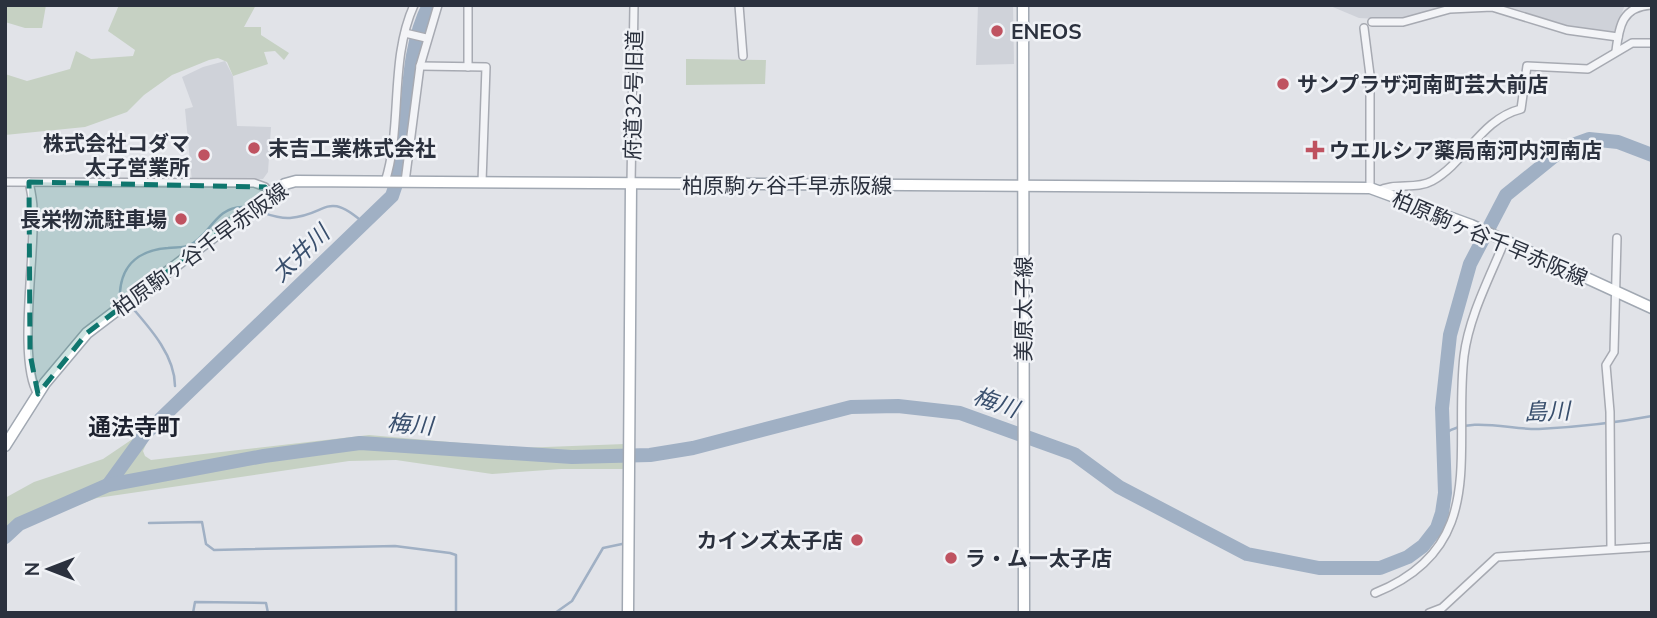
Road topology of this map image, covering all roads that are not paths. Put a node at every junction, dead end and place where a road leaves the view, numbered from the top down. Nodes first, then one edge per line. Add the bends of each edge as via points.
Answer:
1 (414, 5) edge
2 (438, 5) edge
3 (468, 5) edge
4 (634, 5) edge
5 (739, 5) edge
6 (1023, 5) edge
7 (1651, 5) edge
8 (1372, 22) dead end
9 (1364, 28) dead end
10 (405, 33) junction
11 (1618, 37) junction
12 (426, 38) junction
13 (1652, 43) edge
14 (1616, 51) junction
15 (743, 55) dead end
16 (420, 66) junction
17 (468, 66) junction
18 (5, 182) edge
19 (29, 182) junction
20 (386, 182) junction
21 (404, 182) junction
22 (482, 182) junction
23 (631, 184) junction
24 (1023, 184) junction
25 (1373, 189) junction
26 (270, 194) junction
27 (1617, 238) dead end
28 (1503, 239) junction
29 (1617, 292) junction
30 (1652, 308) edge
31 (38, 394) junction
32 (5, 446) edge
33 (1652, 547) edge
34 (1611, 550) junction
35 (1375, 593) dead end
36 (628, 613) edge
37 (1024, 613) edge
38 (1429, 613) edge

1 - 10 street
2 - 12 street
3 - 17 street
4 - 23 street, 府道32号旧道
5 - 15 street
6 - 24 main road, 美原太子線
7 - 11 street via 1626,12
8 - 11 street via 1404,22 1450,9 1492,7 1567,30
9 - 25 street
10 - 12 street
10 - 20 street
11 - 14 street
12 - 16 street
13 - 14 street via 1632,43
14 - 25 street via 1588,69 1527,66 1521,110 1497,119 1452,166 1431,182
16 - 17 street
16 - 21 street
17 - 22 street via 486,66
18 - 19 street
19 - 26 street via 254,183
19 - 31 street via 33,209 30,354
20 - 21 main road, 柏原駒ヶ谷千早赤阪線
20 - 26 main road, 柏原駒ヶ谷千早赤阪線 via 296,181
21 - 22 main road, 柏原駒ヶ谷千早赤阪線
22 - 23 main road, 柏原駒ヶ谷千早赤阪線
23 - 24 main road, 柏原駒ヶ谷千早赤阪線
23 - 36 main road
24 - 25 main road, 柏原駒ヶ谷千早赤阪線
24 - 37 main road, 美原太子線
25 - 28 main road, 柏原駒ヶ谷千早赤阪線
26 - 31 main road, 柏原駒ヶ谷千早赤阪線 via 87,333
27 - 29 street
28 - 29 main road, 柏原駒ヶ谷千早赤阪線
28 - 35 street via 1464,355 1462,483 1453,524 1431,558 1401,582
29 - 30 main road, 柏原駒ヶ谷千早赤阪線
29 - 34 street via 1614,352 1605,365
31 - 32 main road, 柏原駒ヶ谷千早赤阪線
33 - 34 street
34 - 38 street via 1497,557 1442,608

